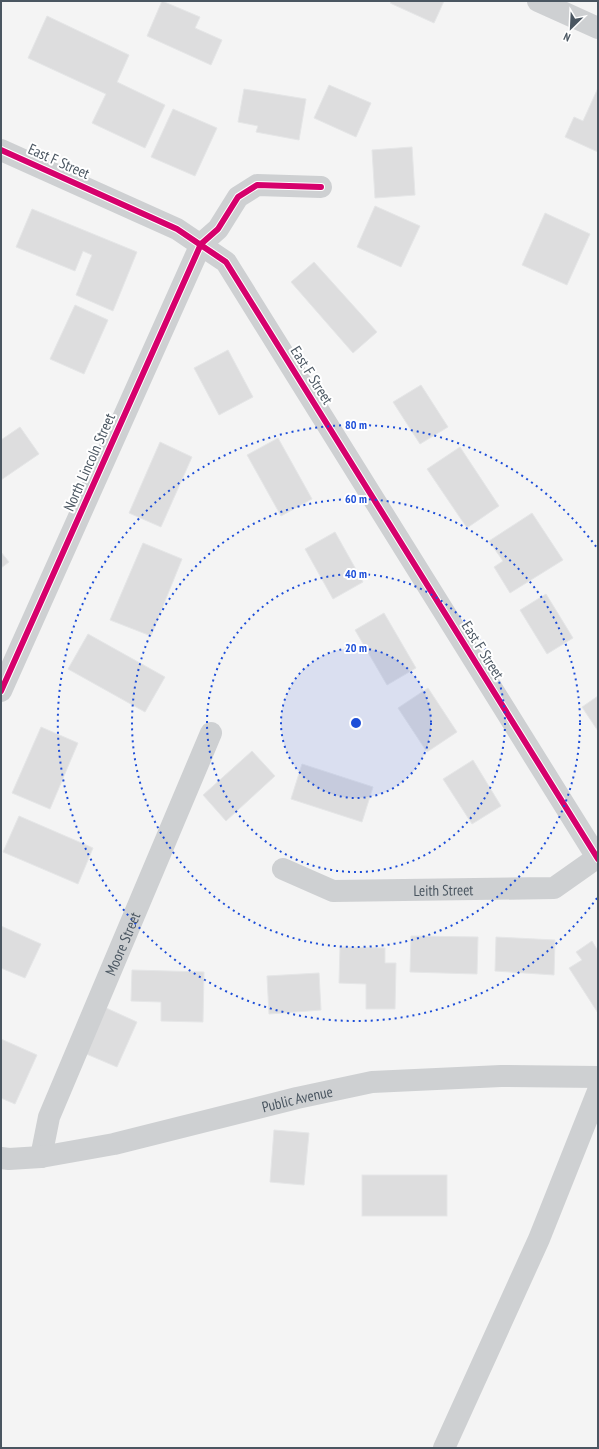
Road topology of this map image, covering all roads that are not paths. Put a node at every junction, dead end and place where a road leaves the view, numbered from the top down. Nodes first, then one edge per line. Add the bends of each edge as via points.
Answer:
1 (538, 1) edge
2 (598, 28) edge
3 (1, 150) edge
4 (321, 187) dead end
5 (201, 244) junction
6 (1, 691) edge
7 (212, 733) dead end
8 (598, 858) edge
9 (283, 869) dead end
10 (598, 1077) edge
11 (598, 1091) edge
12 (40, 1157) junction
13 (1, 1158) edge
14 (444, 1448) edge

1 - 2 street
3 - 5 street, East F Street via 178,229
4 - 5 street via 257,185 238,197 218,229
5 - 6 street, North Lincoln Street
5 - 8 street, East F Street via 226,262
7 - 12 street, Moore Street via 49,1117
8 - 9 street, Leith Street via 554,888 333,891
10 - 12 street, Public Avenue via 502,1076 372,1082 114,1144
11 - 14 street via 539,1239
12 - 13 street, Public Avenue

